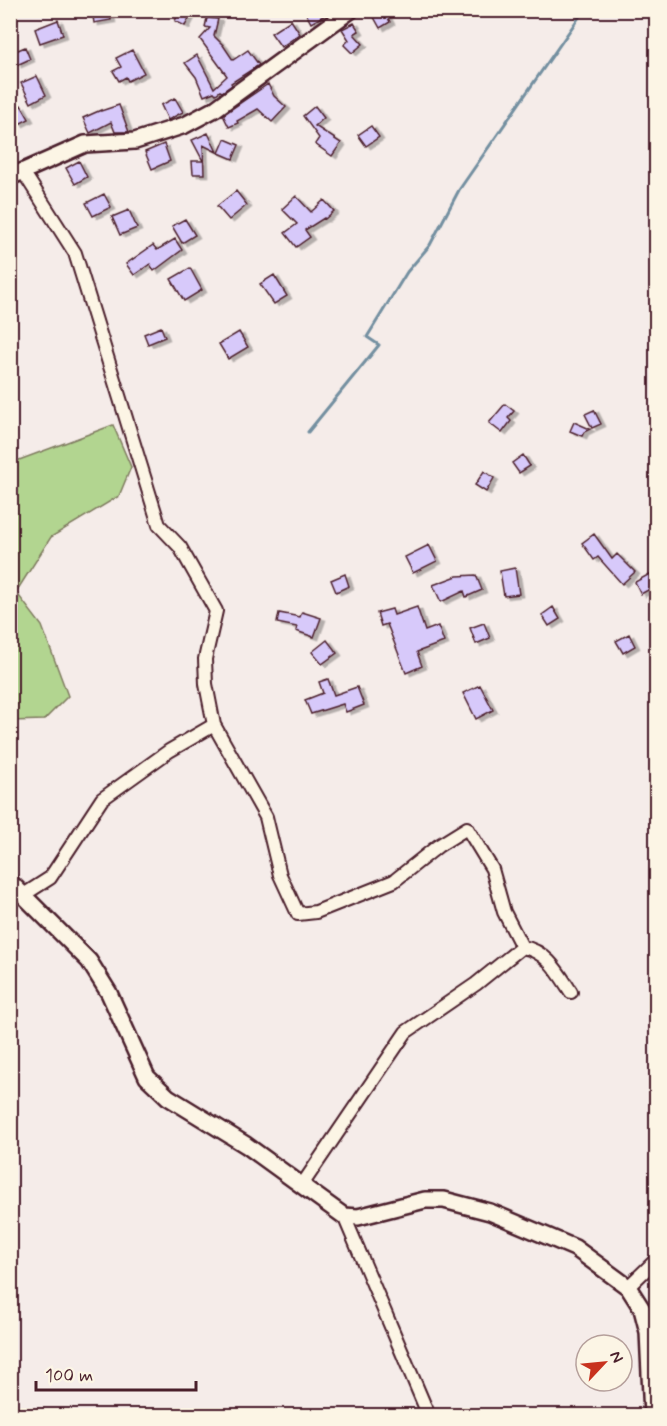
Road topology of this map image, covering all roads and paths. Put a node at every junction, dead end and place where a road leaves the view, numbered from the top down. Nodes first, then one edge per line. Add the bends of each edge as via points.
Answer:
1 (351, 10) edge
2 (16, 173) edge
3 (214, 725) junction
4 (10, 882) edge
5 (25, 894) junction
6 (522, 947) junction
7 (571, 992) dead end
8 (302, 1185) junction
9 (344, 1216) junction
10 (657, 1260) edge
11 (627, 1287) junction
12 (429, 1416) edge
13 (652, 1416) edge

1 - 2 street via 215,109 185,125 135,141 85,144
2 - 3 street via 75,253 159,525 180,547 216,611 205,659
3 - 5 street via 169,751 102,800 50,878
3 - 6 street via 266,817 280,874 298,914 316,912 394,880 467,828 492,869 504,912
4 - 5 street
5 - 8 street via 89,961 109,993 147,1077 168,1097
6 - 7 street via 534,949 552,963
6 - 8 street via 406,1032
8 - 9 street
9 - 11 street via 425,1200 444,1200 490,1212 575,1248
9 - 12 street
10 - 11 street
11 - 13 street via 642,1309 648,1332

